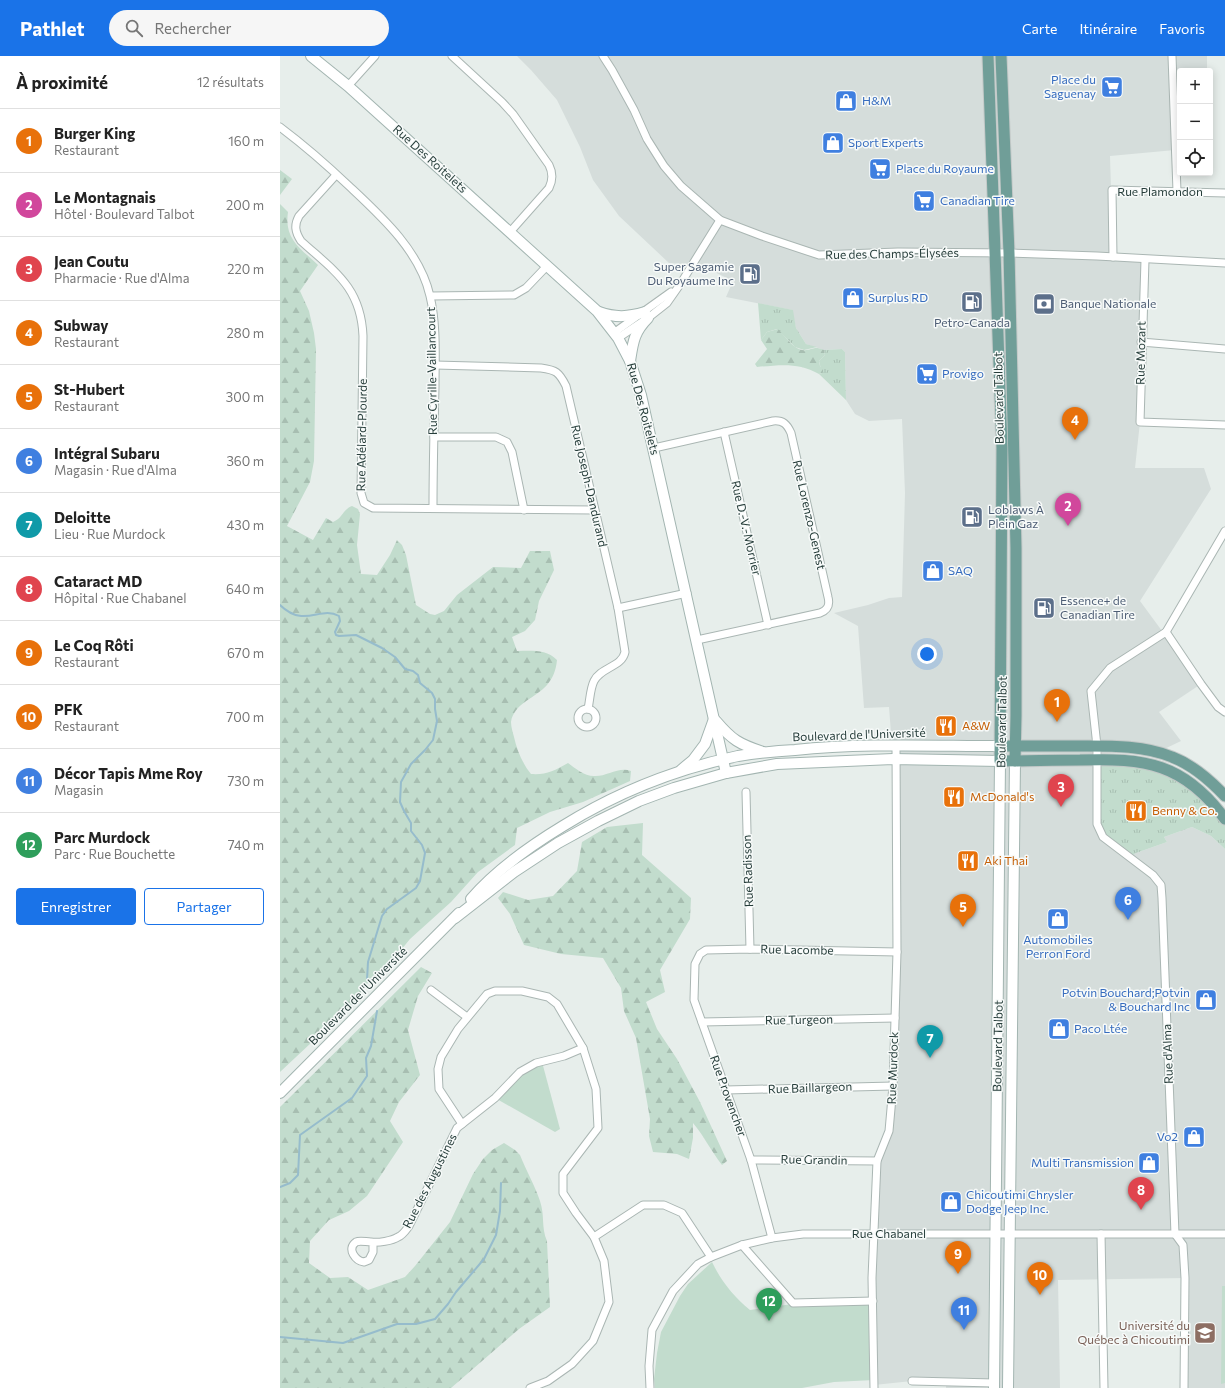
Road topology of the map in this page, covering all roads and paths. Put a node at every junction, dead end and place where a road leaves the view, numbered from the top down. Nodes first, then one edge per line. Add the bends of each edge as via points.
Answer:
1 (311, 56) edge
2 (375, 56) edge
3 (452, 56) edge
4 (602, 56) edge
5 (988, 56) edge
6 (1001, 56) edge
7 (1172, 56) edge
8 (348, 86) junction
9 (280, 127) edge
10 (336, 175) junction
11 (1177, 191) junction
12 (1225, 193) edge
13 (720, 220) junction
14 (510, 232) junction
15 (995, 253) junction
16 (1009, 253) junction
17 (1113, 257) junction
18 (1145, 260) junction
19 (1225, 263) edge
20 (547, 266) junction
21 (431, 296) junction
22 (597, 311) junction
23 (647, 315) junction
24 (617, 335) junction
25 (1141, 342) junction
26 (1225, 349) edge
27 (630, 361) junction
28 (435, 365) junction
29 (1225, 425) edge
30 (724, 432) junction
31 (434, 437) junction
32 (654, 448) junction
33 (433, 507) junction
34 (524, 510) junction
35 (594, 510) junction
36 (1225, 531) edge
37 (687, 593) junction
38 (618, 608) junction
39 (768, 625) junction
40 (1166, 632) junction
41 (697, 640) junction
42 (588, 709) dead end
43 (1225, 712) edge
44 (714, 719) junction
45 (896, 746) junction
46 (1000, 746) junction
47 (1015, 746) junction
48 (1097, 746) junction
49 (764, 752) junction
50 (896, 759) junction
51 (1096, 759) junction
52 (723, 760) junction
53 (1000, 761) junction
54 (1014, 761) junction
55 (678, 772) junction
56 (726, 773) junction
57 (746, 792) dead end
58 (1225, 796) edge
59 (1225, 819) edge
60 (455, 918) junction
61 (750, 949) junction
62 (896, 952) junction
63 (700, 954) joint
64 (431, 990) dead end
65 (467, 1017) junction
66 (895, 1018) junction
67 (702, 1022) junction
68 (583, 1048) junction
69 (894, 1086) junction
70 (726, 1090) junction
71 (280, 1093) edge
72 (462, 1124) junction
73 (751, 1160) junction
74 (877, 1161) junction
75 (995, 1234) junction
76 (1010, 1234) junction
77 (1101, 1234) junction
78 (1175, 1234) junction
79 (1225, 1234) edge
80 (874, 1235) junction
81 (594, 1237) junction
82 (772, 1238) junction
83 (373, 1243) dead end
84 (742, 1245) junction
85 (711, 1257) junction
86 (873, 1301) junction
87 (912, 1381) dead end
88 (994, 1385) edge
89 (530, 1388) edge
90 (650, 1388) edge
91 (874, 1388) edge
92 (1008, 1388) edge
93 (1104, 1388) edge
94 (1184, 1388) edge

1 - 8 main road, Rue Des Roitelets
2 - 8 street
3 - 14 street via 509,110 551,170 552,183 549,188
4 - 13 street, Rue des Champs-Élysées via 664,166 680,186
5 - 15 main road, Boulevard Talbot
6 - 16 main road, Boulevard Talbot
7 - 11 street
8 - 14 main road, Rue Des Roitelets
9 - 10 street, Rue Cyrille-Vaillancourt
10 - 21 street, Rue Cyrille-Vaillancourt via 408,248
10 - 33 street, Rue Adélard-Plourde via 299,216 295,228 301,241 345,282 355,297 360,312 363,336 362,499 373,508
11 - 12 street, Rue Plamondon
11 - 17 street, Rue Plamondon via 1112,190
13 - 15 street, Rue des Champs-Élysées via 819,255 898,252
13 - 23 street via 681,283
14 - 20 main road, Rue Des Roitelets
15 - 16 street, Rue des Champs-Élysées
15 - 46 main road, Boulevard Talbot via 1002,456
16 - 17 street, Rue des Champs-Élysées
16 - 47 main road, Boulevard Talbot via 1016,548
17 - 18 street, Rue des Champs-Élysées
18 - 19 street, Rue des Champs-Élysées
18 - 25 street, Rue Mozart
20 - 21 street via 526,288 514,295
20 - 22 main road, Rue Des Roitelets
21 - 28 street, Rue Cyrille-Vaillancourt
22 - 23 main road via 617,317
22 - 24 main road, Rue Des Roitelets
23 - 24 street
23 - 27 main road via 634,337
24 - 27 main road, Rue Des Roitelets
25 - 26 street
25 - 29 street, Rue Mozart via 1140,422
27 - 32 main road, Rue Des Roitelets
28 - 31 street, Rue Cyrille-Vaillancourt
28 - 35 street, Rue Joseph-Dandurand via 541,368 558,373 566,386
30 - 32 street, Rue Lorenzo-Genest
30 - 39 street, Rue D.-V.-Morrier
30 - 39 street, Rue Lorenzo-Genest via 779,420 788,427 828,597 828,608 825,611
31 - 33 street, Rue Cyrille-Vaillancourt
31 - 34 street via 496,437 507,442 512,452
32 - 37 main road, Rue Des Roitelets
33 - 34 street, Rue Adélard-Plourde
34 - 35 street, Rue Adélard-Plourde
35 - 38 street, Rue Joseph-Dandurand
36 - 40 street
37 - 38 street
37 - 41 main road, Rue Des Roitelets
38 - 42 street, Rue Joseph-Dandurand via 625,646 624,656 594,681
39 - 41 street, Rue Lorenzo-Genest
40 - 43 street via 1205,690
40 - 48 street, Rue d'Alma via 1110,668 1091,691
41 - 44 main road, Rue Des Roitelets
44 - 49 main road via 727,734 741,744
44 - 52 main road, Rue Des Roitelets
44 - 55 main road via 705,744 693,760
45 - 46 main road, Boulevard de l'Université
45 - 49 main road, Boulevard de l'Université via 828,747
45 - 50 street, Rue Murdock
46 - 47 main road, Boulevard de l'Université
46 - 53 main road, Boulevard Talbot
47 - 48 main road, Boulevard de l'Université
47 - 54 main road, Boulevard Talbot
48 - 51 street, Rue d'Alma
48 - 58 main road, Boulevard de l'Université via 1120,746 1172,757 1197,770
49 - 52 main road, Boulevard de l'Université
50 - 53 main road, Boulevard de l'Université
50 - 56 main road, Boulevard de l'Université via 778,764
50 - 62 street, Rue Murdock
51 - 54 main road, Boulevard de l'Université
51 - 59 main road, Boulevard de l'Université via 1136,761 1170,771 1192,784 1210,800
51 - 78 street, Rue d'Alma via 1097,824 1103,837 1153,875 1161,885
52 - 55 main road, Boulevard de l'Université
52 - 56 main road, Rue Des Roitelets
53 - 54 main road, Boulevard de l'Université
53 - 75 main road, Boulevard Talbot
54 - 76 main road, Boulevard Talbot
55 - 60 main road, Boulevard de l'Université via 617,796 550,834 479,890
56 - 60 main road, Boulevard de l'Université via 639,801 598,821 514,872
57 - 61 street, Rue Radisson
60 - 71 main road, Boulevard de l'Université
61 - 62 street, Rue Lacombe
61 - 63 street, Rue Lacombe via 706,950
62 - 66 street, Rue Murdock
63 - 67 street, Rue Provencher via 695,964 694,1000
64 - 65 street
65 - 68 street via 487,994 494,991 522,991 548,997 557,1004
65 - 72 street via 441,1057 438,1069 439,1089
66 - 67 street, Rue Turgeon
66 - 69 street, Rue Murdock
67 - 70 street, Rue Provencher
68 - 72 street, Rue des Augustines via 536,1063 520,1072 495,1098
68 - 81 street via 596,1089 598,1128 563,1174 563,1193
69 - 70 street, Rue Baillargeon
69 - 74 street, Rue Murdock via 889,1131
70 - 73 street, Rue Provencher
72 - 83 street, Rue des Augustines via 457,1128 409,1226 398,1238
73 - 74 street, Rue Grandin
73 - 82 street, Rue Provencher
74 - 80 street, Rue Murdock
75 - 76 street, Rue Chabanel
75 - 80 street, Rue Chabanel
75 - 88 main road, Boulevard Talbot
76 - 77 street, Rue Chabanel
76 - 92 main road, Boulevard Talbot
77 - 78 street, Rue Chabanel
77 - 93 street
78 - 79 street, Rue Chabanel
78 - 94 street, Rue d'Alma via 1184,1245
80 - 82 street, Rue Chabanel via 803,1234
80 - 86 street, Rue Murdock
81 - 85 street via 643,1205 664,1205 682,1213
81 - 89 street via 604,1261 609,1302 596,1334 593,1341 572,1364 548,1381
82 - 84 street, Rue Chabanel
84 - 85 street, Rue Chabanel
84 - 86 street via 793,1303
85 - 90 street, Rue Chabanel via 698,1264 673,1291 652,1330
86 - 91 street, Rue Murdock
87 - 88 street

